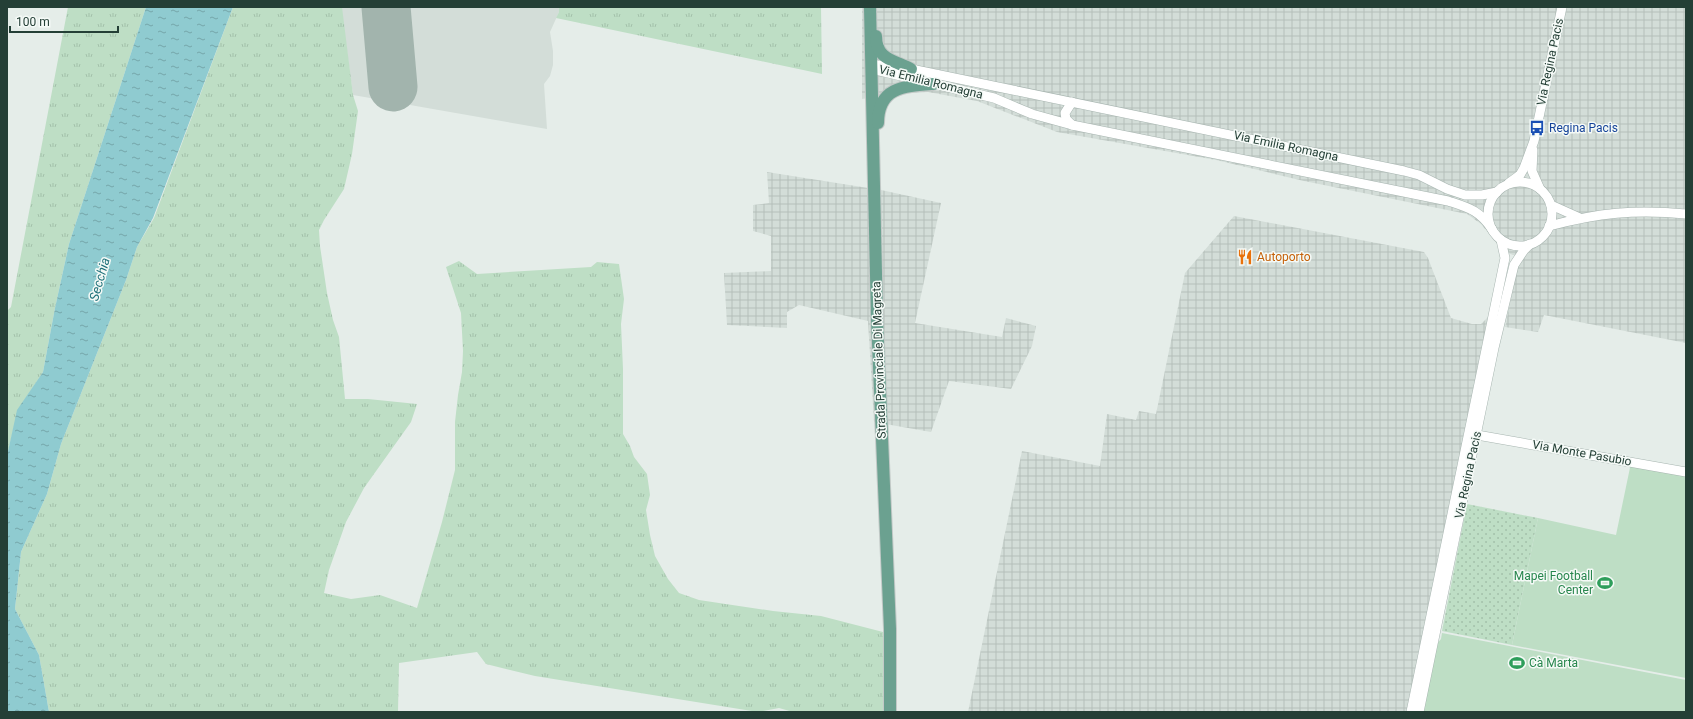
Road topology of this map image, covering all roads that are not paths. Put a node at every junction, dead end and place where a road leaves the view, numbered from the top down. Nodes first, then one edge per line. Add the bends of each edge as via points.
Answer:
1 (870, 7) edge
2 (876, 7) edge
3 (1562, 7) edge
4 (871, 66) junction
5 (911, 69) junction
6 (933, 84) junction
7 (1072, 102) junction
8 (1072, 125) junction
9 (1534, 141) junction
10 (873, 171) junction
11 (1501, 189) junction
12 (1540, 189) junction
13 (1551, 205) junction
14 (1686, 214) edge
15 (1580, 218) junction
16 (1549, 226) junction
17 (1492, 229) junction
18 (1501, 240) junction
19 (1530, 244) junction
20 (1477, 435) junction
21 (1686, 472) edge
22 (890, 712) edge
23 (1411, 712) edge
24 (1419, 712) edge

1 - 4 main road, Strada Provinciale Di Magreta
2 - 5 main road via 878,50 884,56
3 - 9 street, Via Regina Pacis
4 - 5 street, Via Emilia Romagna
4 - 6 street, Via Emilia Romagna via 880,72
4 - 10 main road, Strada Provinciale Di Magreta
5 - 7 street, Via Emilia Romagna
6 - 8 street, Via Emilia Romagna via 994,98 1032,114
6 - 10 main road via 908,86 887,95 878,115 878,156
7 - 8 street via 1065,113 1066,119
7 - 11 street, Via Emilia Romagna via 1404,170 1464,195 1482,195
8 - 17 street, Via Emilia Romagna via 1448,201 1473,209 1484,217
9 - 11 street, Via Regina Pacis via 1520,175
9 - 12 street, Via Regina Pacis via 1532,171
10 - 22 main road, Strada Provinciale Di Magreta via 890,629
11 - 12 street, Via Emilia Romagna via 1523,182
11 - 17 street, Via Emilia Romagna via 1491,200 1488,210 1488,220
12 - 13 street
13 - 15 street
13 - 16 street via 1552,216
14 - 15 street via 1625,211
15 - 16 street
16 - 19 street via 1545,234
17 - 18 street, Via Emilia Romagna
18 - 19 street via 1515,245
18 - 23 street, Via Regina Pacis via 1505,258
19 - 20 street, Via Regina Pacis via 1514,265
20 - 21 street, Via Monte Pasubio
20 - 24 street, Via Regina Pacis

